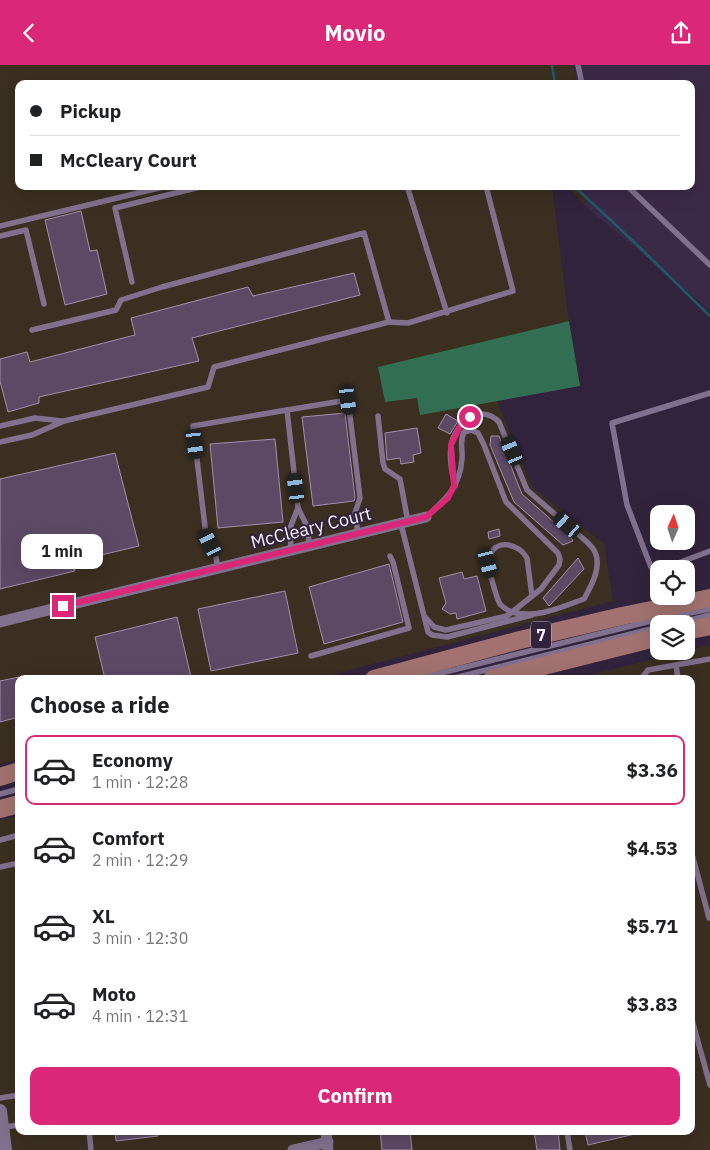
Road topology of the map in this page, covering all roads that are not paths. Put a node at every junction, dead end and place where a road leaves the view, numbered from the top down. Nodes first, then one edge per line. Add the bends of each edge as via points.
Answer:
1 (578, 65) edge
2 (581, 80) edge
3 (150, 190) edge
4 (187, 190) edge
5 (408, 190) edge
6 (487, 190) edge
7 (631, 190) edge
8 (0, 226) edge
9 (0, 236) edge
10 (710, 265) edge
11 (132, 282) dead end
12 (44, 304) dead end
13 (447, 313) junction
14 (389, 322) junction
15 (32, 330) dead end
16 (710, 393) edge
17 (287, 410) junction
18 (378, 416) dead end
19 (64, 421) junction
20 (0, 426) edge
21 (0, 442) edge
22 (454, 486) junction
23 (298, 508) junction
24 (426, 517) joint
25 (404, 523) junction
26 (358, 534) junction
27 (310, 547) junction
28 (290, 551) junction
29 (710, 551) edge
30 (390, 556) dead end
31 (218, 569) junction
32 (532, 596) junction
33 (710, 598) edge
34 (710, 609) edge
35 (511, 612) junction
36 (537, 614) junction
37 (710, 615) edge
38 (426, 618) junction
39 (695, 619) edge
40 (0, 622) edge
41 (710, 626) edge
42 (650, 629) edge
43 (695, 629) edge
44 (650, 639) edge
45 (310, 656) dead end
46 (710, 659) edge
47 (676, 665) junction
48 (389, 675) edge
49 (433, 675) edge
50 (466, 675) edge
51 (508, 675) edge
52 (644, 675) edge
53 (677, 675) edge
54 (15, 772) edge
55 (0, 777) edge
56 (15, 790) edge
57 (0, 794) edge
58 (15, 804) edge
59 (0, 809) edge
60 (15, 836) edge
61 (0, 840) edge
62 (15, 864) edge
63 (695, 864) edge
64 (0, 867) edge
65 (709, 918) edge
66 (695, 1031) edge
67 (710, 1085) edge
68 (15, 1096) edge
69 (0, 1098) edge
70 (0, 1111) edge
71 (15, 1125) edge
72 (2, 1127) junction
73 (89, 1135) edge
74 (568, 1135) edge
75 (327, 1141) edge
76 (5, 1150) edge
77 (91, 1150) edge
78 (293, 1150) edge
79 (570, 1150) edge

1 - 2 lane
3 - 8 lane
4 - 11 lane via 115,207
5 - 13 lane
6 - 13 lane via 514,291
7 - 10 lane
9 - 12 lane via 26,230
13 - 14 lane via 408,323
14 - 15 lane via 364,233 162,287 121,300 116,310
14 - 19 lane via 214,367 208,387
16 - 29 lane via 612,423 626,505 651,567 670,566
17 - 23 lane
17 - 26 lane via 348,400 360,498 355,513
17 - 31 lane via 193,426 206,535
18 - 25 lane via 383,463 400,479
19 - 20 lane via 35,418
19 - 21 lane via 32,435
22 - 24 lane via 448,498
22 - 32 lane via 461,472 460,439 464,432 471,430 478,433 484,445 506,502 558,553 559,565
22 - 36 lane via 451,445 460,426 479,413 494,416 499,421 527,490 595,552 597,567 593,584 584,599
23 - 27 lane via 308,528
23 - 28 lane via 290,529
24 - 25 street, McCleary Court
25 - 26 street, McCleary Court
25 - 38 lane
26 - 27 street, McCleary Court
27 - 28 street, McCleary Court
28 - 31 street, McCleary Court
30 - 45 lane via 409,628
31 - 40 street, McCleary Court
32 - 35 lane
32 - 35 lane via 524,553 510,545 494,549 488,563 490,573 500,604
33 - 48 main road, 7 via 557,631
34 - 49 lane
35 - 36 lane
35 - 38 lane via 507,616 446,630 434,627
36 - 38 lane via 447,637 428,632
37 - 39 lane
41 - 43 main road
42 - 50 lane
44 - 51 main road, 7
46 - 47 lane
47 - 52 lane via 648,670
47 - 53 lane
54 - 55 main road
56 - 57 lane
58 - 59 main road
60 - 61 lane
62 - 64 lane
63 - 65 lane
66 - 67 lane
68 - 69 lane
70 - 72 street
71 - 72 lane
72 - 76 street
73 - 77 lane
74 - 79 lane
75 - 78 street

